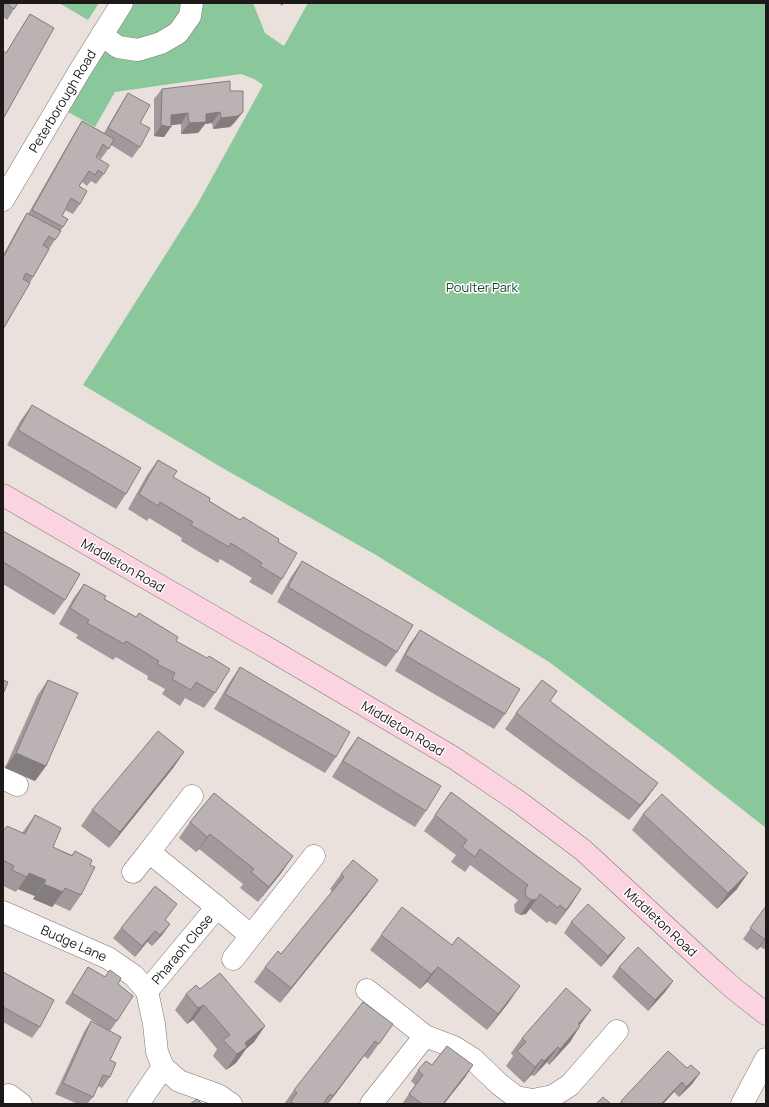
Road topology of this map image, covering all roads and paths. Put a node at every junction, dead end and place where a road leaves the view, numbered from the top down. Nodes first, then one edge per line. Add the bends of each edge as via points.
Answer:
1 (122, 3) edge
2 (192, 3) edge
3 (102, 35) junction
4 (3, 200) edge
5 (3, 496) edge
6 (192, 796) dead end
7 (149, 852) junction
8 (314, 856) dead end
9 (133, 872) dead end
10 (217, 907) junction
11 (3, 912) edge
12 (251, 936) junction
13 (233, 959) dead end
14 (367, 990) dead end
15 (147, 991) junction
16 (766, 1014) edge
17 (617, 1031) dead end
18 (425, 1036) junction
19 (766, 1060) edge
20 (163, 1067) junction
21 (514, 1101) edge
22 (138, 1104) edge
23 (231, 1104) edge
24 (371, 1104) edge
25 (742, 1104) edge

1 - 3 street, Peterborough Road
2 - 3 street via 190,16 178,33 161,43 138,50 118,47
3 - 4 street, Peterborough Road
5 - 16 street, Middleton Road via 447,754 519,802 583,850 705,963
6 - 7 street
7 - 9 street
7 - 10 street, Pharaoh Close
8 - 12 street
10 - 12 street, Pharaoh Close
10 - 15 street, Pharaoh Close
11 - 15 street, Budge Lane via 108,958 134,976
12 - 13 street
14 - 18 street
15 - 20 street, Budge Lane via 157,1052
17 - 21 street via 570,1085 553,1096
18 - 21 street via 454,1047 473,1059
18 - 24 street
19 - 25 street
20 - 22 street
20 - 23 street via 179,1081 218,1095

